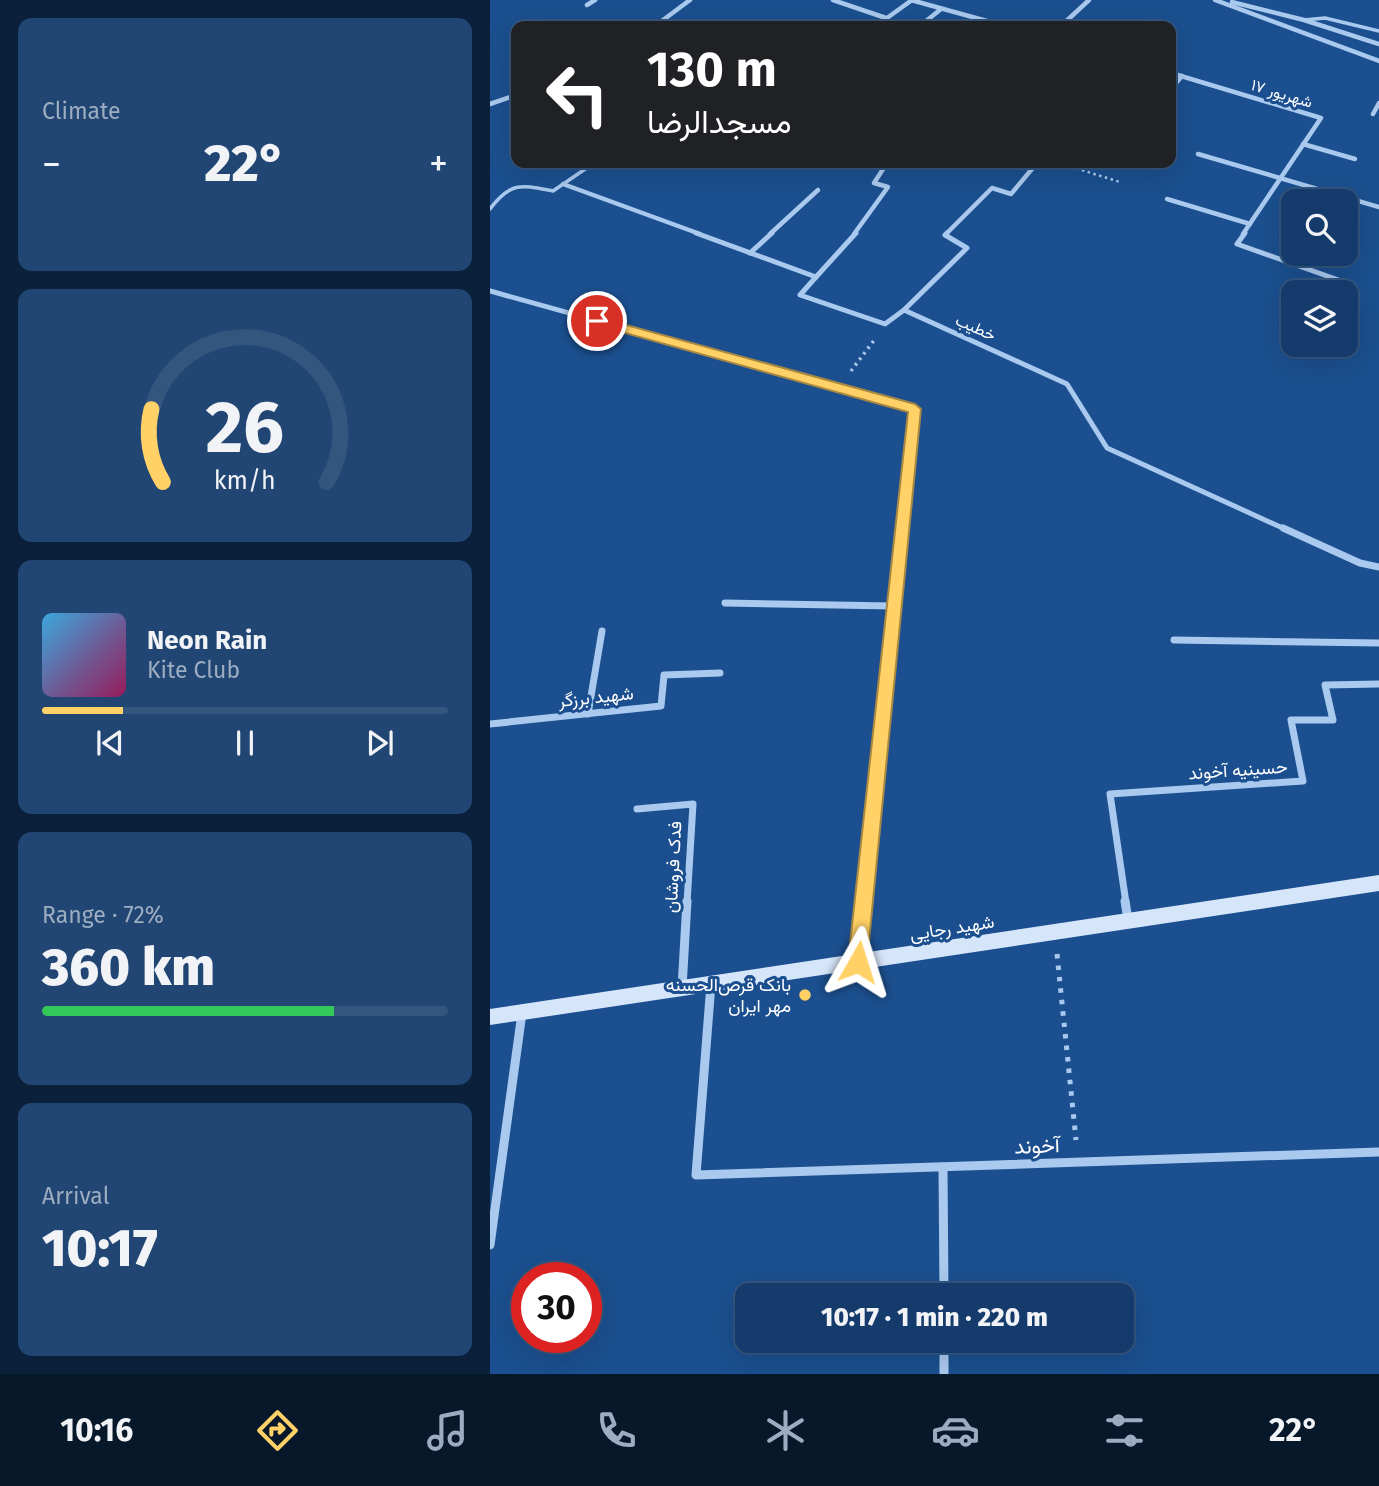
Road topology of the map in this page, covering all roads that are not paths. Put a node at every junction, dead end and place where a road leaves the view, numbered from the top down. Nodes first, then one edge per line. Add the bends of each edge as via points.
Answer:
1 (595, 0) edge
2 (690, 0) edge
3 (833, 0) edge
4 (911, 0) edge
5 (1089, 0) edge
6 (1215, 0) edge
7 (1224, 0) edge
8 (587, 5) dead end
9 (941, 9) junction
10 (886, 18) junction
11 (1304, 20) junction
12 (662, 21) edge
13 (882, 21) edge
14 (926, 21) edge
15 (986, 21) edge
16 (1066, 21) edge
17 (1379, 31) edge
18 (1379, 44) edge
19 (1379, 61) edge
20 (1176, 74) edge
21 (1182, 76) junction
22 (1176, 83) edge
23 (511, 97) edge
24 (1379, 103) edge
25 (490, 104) edge
26 (1373, 114) dead end
27 (1303, 144) junction
28 (1198, 154) dead end
29 (1354, 159) dead end
30 (587, 168) edge
31 (884, 168) edge
32 (1033, 168) edge
33 (1280, 179) junction
34 (563, 184) junction
35 (818, 190) dead end
36 (1167, 199) dead end
37 (1379, 207) edge
38 (490, 209) edge
39 (1250, 224) junction
40 (750, 253) junction
41 (816, 277) junction
42 (1338, 280) edge
43 (490, 291) edge
44 (904, 310) junction
45 (1379, 567) edge
46 (725, 603) dead end
47 (893, 606) junction
48 (602, 631) dead end
49 (1174, 640) dead end
50 (1379, 643) edge
51 (720, 673) dead end
52 (1379, 684) edge
53 (587, 714) junction
54 (490, 724) edge
55 (637, 809) dead end
56 (1379, 883) edge
57 (1128, 921) junction
58 (858, 962) junction
59 (711, 984) junction
60 (682, 988) junction
61 (522, 1012) junction
62 (490, 1017) edge
63 (1379, 1152) edge
64 (495, 1165) edge
65 (943, 1167) junction
66 (490, 1245) edge
67 (944, 1283) edge
68 (944, 1353) edge
69 (944, 1374) edge

1 - 8 street
2 - 12 street
3 - 10 street
4 - 9 street
4 - 10 street
5 - 16 street
6 - 19 street
7 - 11 street
9 - 14 street
9 - 15 street
10 - 13 street
11 - 17 lane via 1325,18
11 - 18 street
20 - 21 street, ۱۷ شهریور
21 - 22 street
21 - 27 street, ۱۷ شهریور via 1321,118
23 - 25 street
24 - 26 street
27 - 29 street
27 - 33 street, ۱۷ شهریور
28 - 33 street
30 - 34 street
31 - 41 street via 874,183 888,187
32 - 44 street via 1011,194 992,188 945,235 967,248
33 - 37 street
33 - 39 street, ۱۷ شهریور
34 - 38 street via 553,191 516,184 502,192
34 - 40 street
35 - 40 street
36 - 39 street
39 - 42 street, ۱۷ شهریور via 1237,244
40 - 41 street
41 - 44 street via 800,295 885,324
43 - 47 street via 915,409
44 - 45 street, خطیب via 1067,384 1107,448 1360,564
46 - 47 street
47 - 58 street
48 - 53 street
49 - 50 street
51 - 53 street, شهید برزگر via 664,675 661,706
52 - 57 street, حسینیه آخوند via 1325,685 1333,720 1291,720 1303,781 1110,794
53 - 54 street, شهید برزگر
55 - 60 street, فدک فروشان via 693,804
56 - 57 main road, شهید رجایی
57 - 58 main road, شهید رجایی
58 - 59 main road, شهید رجایی
59 - 60 main road, شهید رجایی
59 - 65 street, آخوند via 696,1175
60 - 61 main road, شهید رجایی
61 - 62 main road, شهید رجایی
61 - 64 street
63 - 65 street, آخوند
64 - 66 street
65 - 67 street
68 - 69 street

